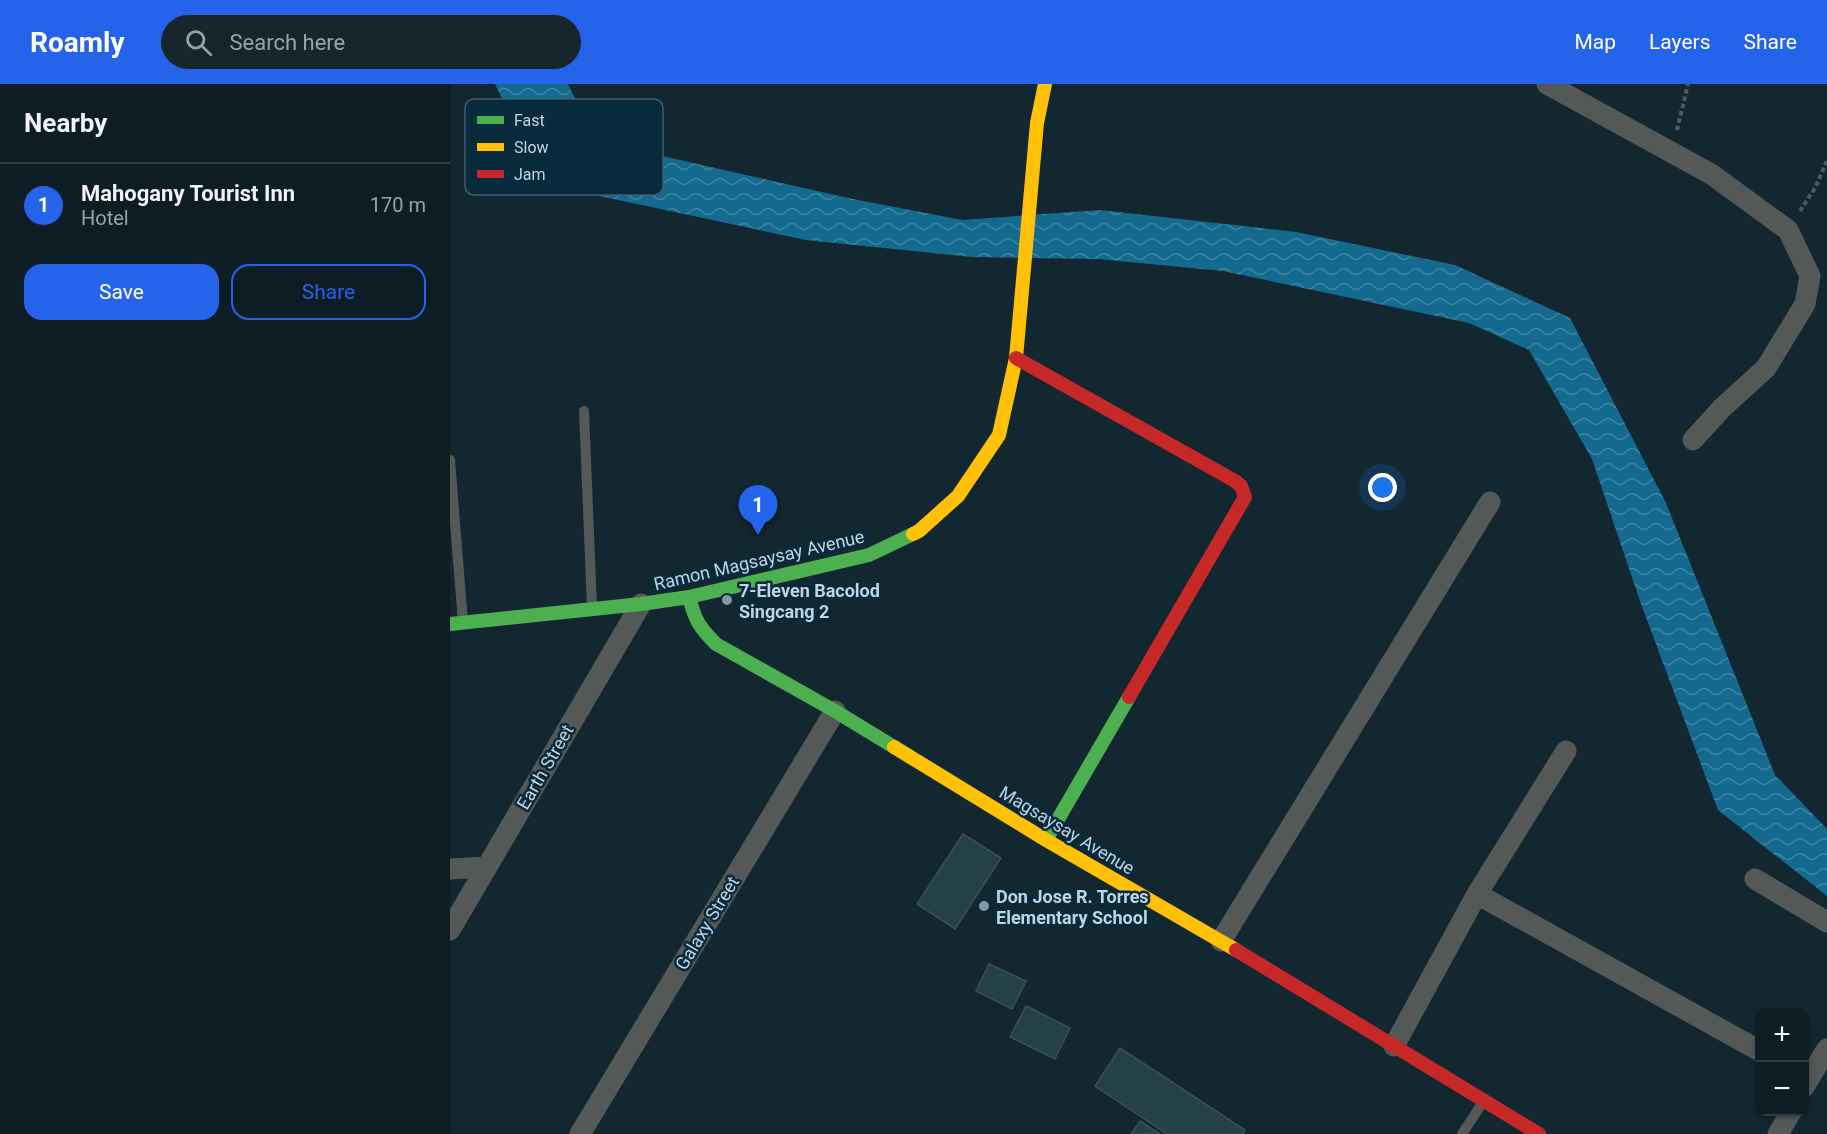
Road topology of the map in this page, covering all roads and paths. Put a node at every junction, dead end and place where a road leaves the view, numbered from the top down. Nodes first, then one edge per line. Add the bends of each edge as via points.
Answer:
1 (1045, 84) edge
2 (1547, 84) edge
3 (1688, 84) edge
4 (1672, 153) junction
5 (1827, 161) edge
6 (1788, 230) junction
7 (1016, 358) junction
8 (585, 411) dead end
9 (1693, 440) dead end
10 (450, 460) edge
11 (1490, 502) dead end
12 (689, 597) junction
13 (641, 604) junction
14 (592, 608) junction
15 (457, 623) edge
16 (835, 711) junction
17 (1566, 751) dead end
18 (1047, 840) junction
19 (487, 867) junction
20 (450, 869) edge
21 (1755, 879) dead end
22 (1477, 894) junction
23 (1827, 922) edge
24 (450, 930) edge
25 (1221, 941) junction
26 (1394, 1046) junction
27 (1755, 1048) edge
28 (1827, 1049) edge
29 (1811, 1083) edge
30 (1483, 1101) junction
31 (1789, 1116) edge
32 (579, 1134) edge
33 (1462, 1134) edge
34 (1539, 1134) edge
35 (1778, 1134) edge

1 - 7 street, Ramon Magsaysay Avenue via 1037,123
2 - 4 street
3 - 4 path
4 - 6 street via 1711,174
5 - 6 path
6 - 9 street via 1810,276 1805,304 1766,368
7 - 12 street, Ramon Magsaysay Avenue via 999,435 958,496 919,531 869,555
7 - 18 street via 1235,481 1245,497
8 - 14 lane
10 - 15 lane
11 - 25 street
12 - 13 street, Ramon Magsaysay Avenue
12 - 16 street, Magsaysay Avenue via 694,617 716,644
13 - 14 street, Ramon Magsaysay Avenue
13 - 19 street, Earth Street
14 - 15 street, Ramon Magsaysay Avenue
16 - 18 street, Magsaysay Avenue
16 - 32 street, Galaxy Street
17 - 22 street
18 - 25 street, Magsaysay Avenue
19 - 20 street
19 - 24 street, Earth Street
21 - 23 street
22 - 26 street
22 - 27 street
25 - 26 street, Magsaysay Avenue
26 - 30 street, Magsaysay Avenue
28 - 29 street
30 - 33 lane
30 - 34 street, Magsaysay Avenue
31 - 35 street

